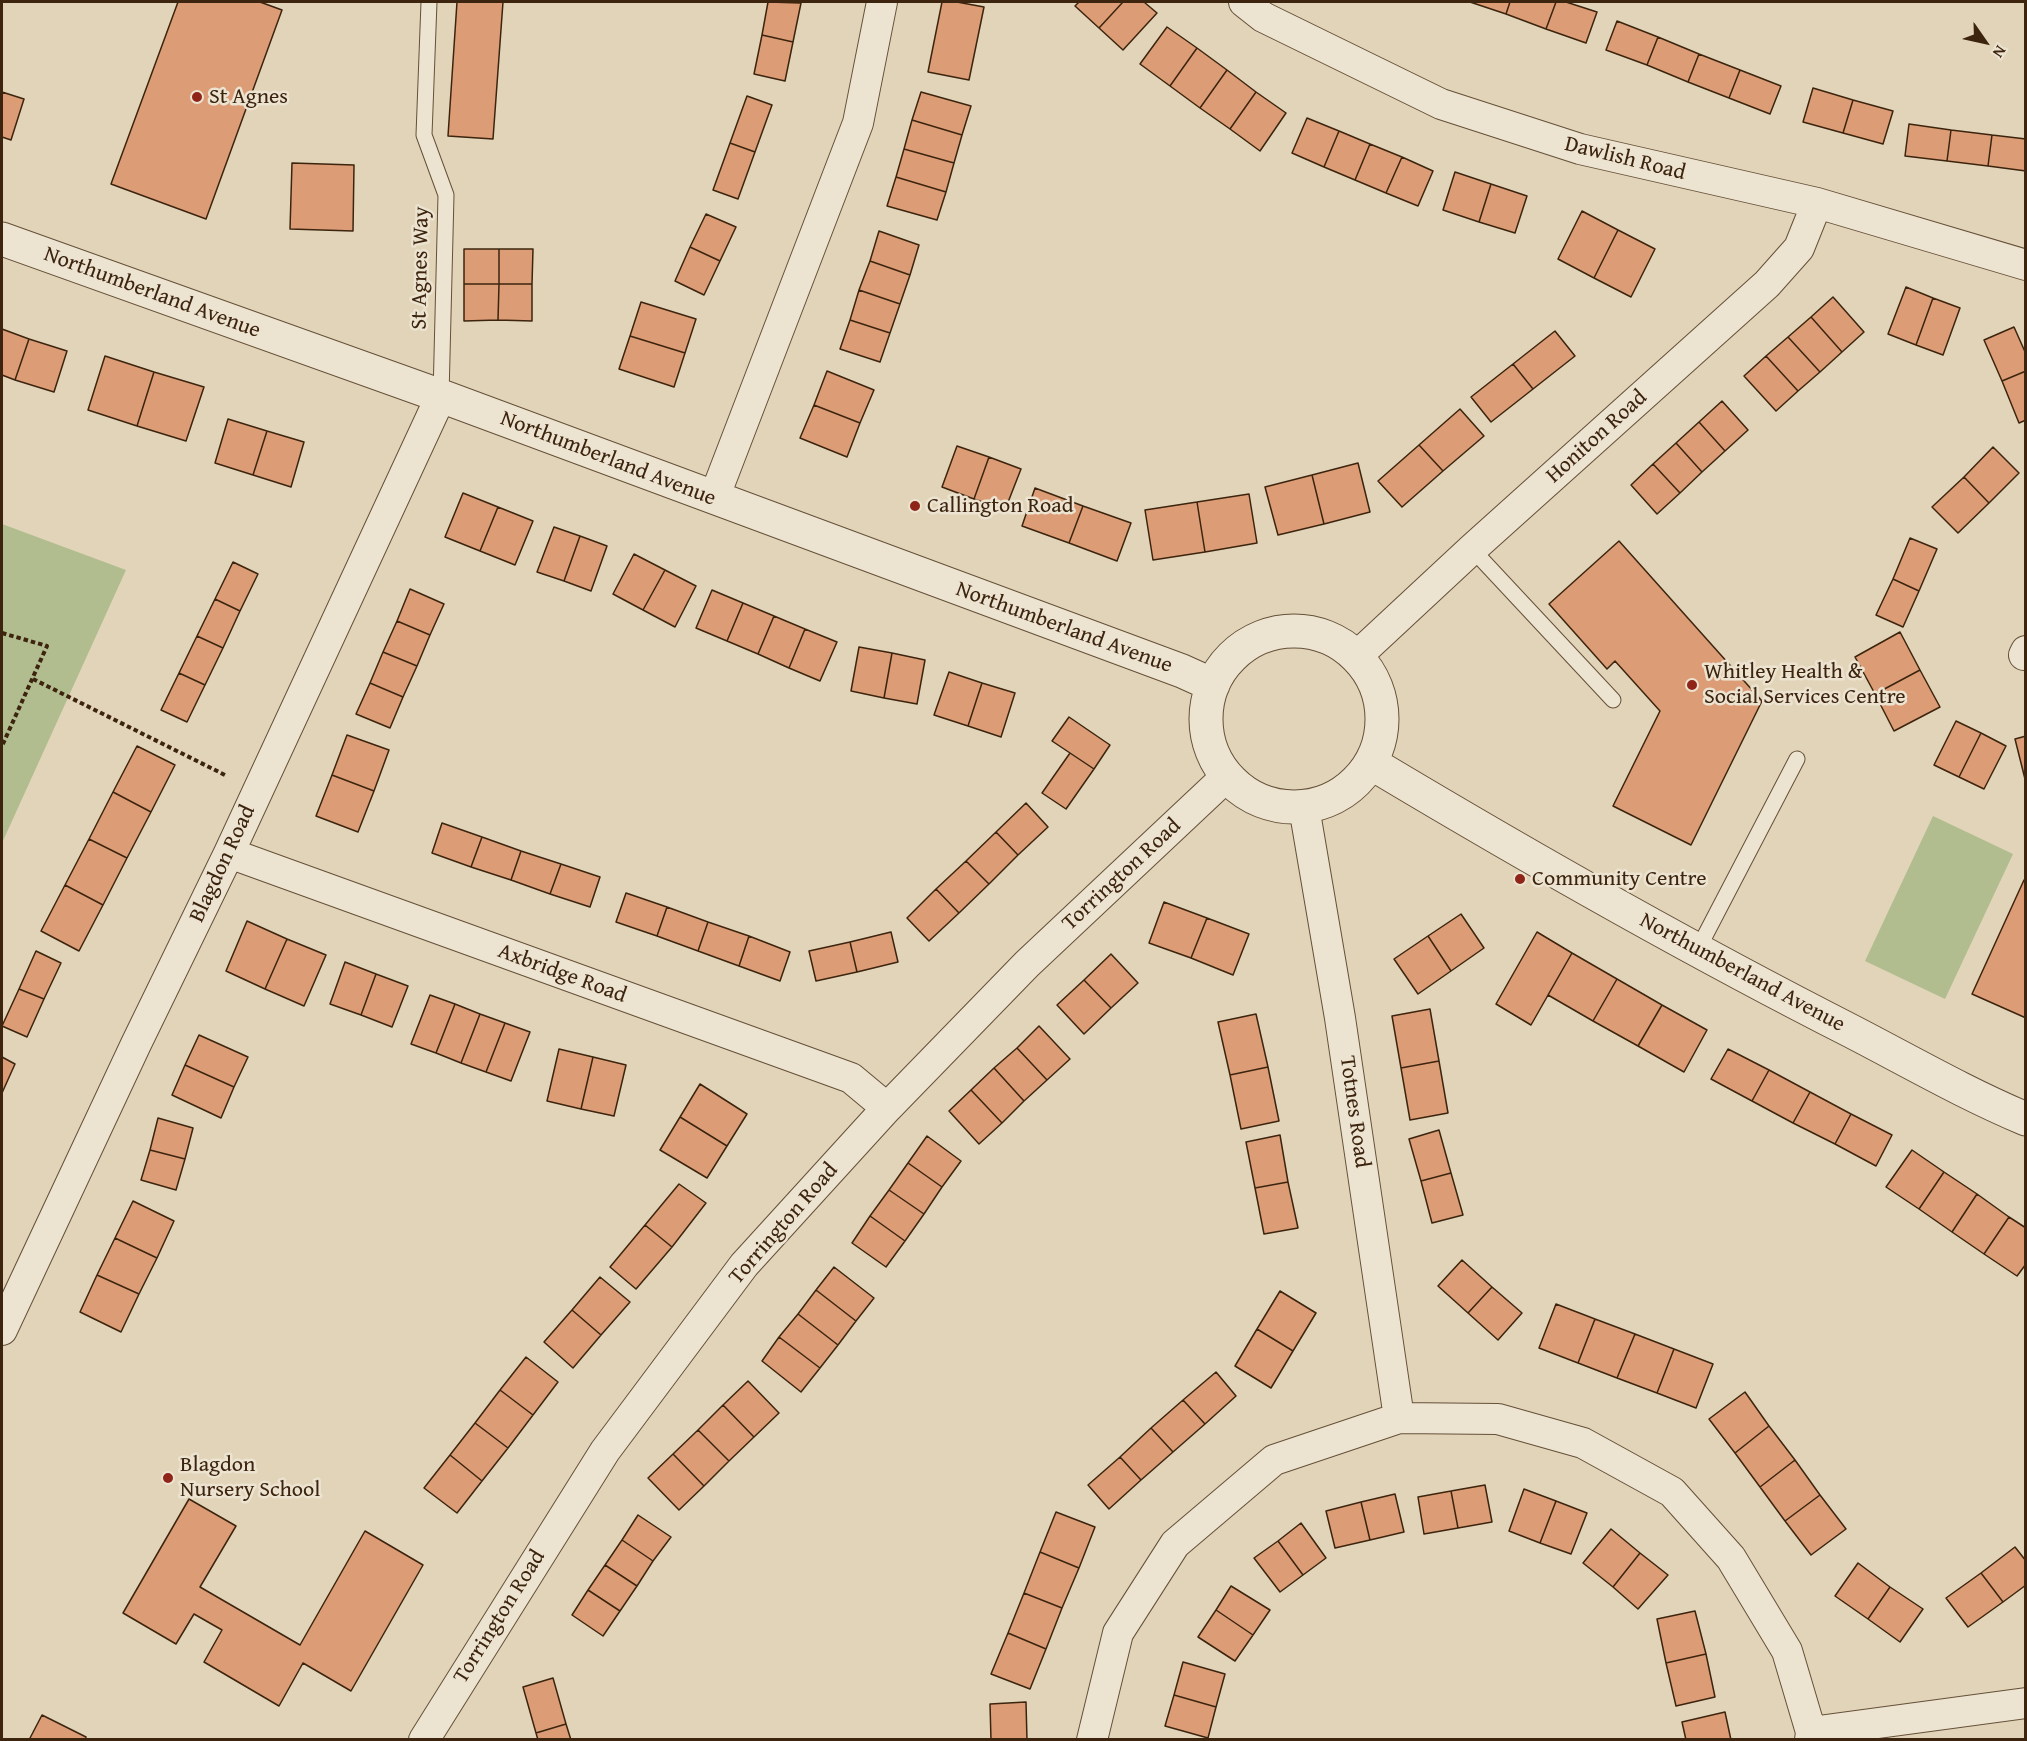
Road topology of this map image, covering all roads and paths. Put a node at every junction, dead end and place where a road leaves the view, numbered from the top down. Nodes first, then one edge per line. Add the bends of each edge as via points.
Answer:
1 (429, 2) edge
2 (882, 2) edge
3 (1244, 2) edge
4 (1816, 203) junction
5 (2, 239) edge
6 (2025, 265) edge
7 (441, 396) junction
8 (714, 498) junction
9 (1472, 549) junction
10 (2, 633) edge
11 (1357, 656) junction
12 (33, 679) junction
13 (1213, 685) junction
14 (1613, 700) dead end
15 (2, 746) edge
16 (1797, 759) dead end
17 (1371, 762) junction
18 (1227, 776) junction
19 (257, 791) junction
20 (1304, 807) junction
21 (229, 853) junction
22 (1697, 951) junction
23 (887, 1108) junction
24 (2025, 1119) edge
25 (2, 1330) edge
26 (1399, 1418) junction
27 (2025, 1703) edge
28 (1810, 1736) edge
29 (424, 1740) edge
30 (1092, 1740) edge

1 - 7 lane, St Agnes Way via 424,135 446,195
2 - 8 street via 858,123
3 - 4 street, Dawlish Road via 1263,17 1441,104 1580,150
4 - 6 street, Dawlish Road
4 - 9 street, Honiton Road via 1799,248 1767,284
5 - 7 street, Northumberland Avenue
7 - 8 street, Northumberland Avenue
7 - 19 street, Blagdon Road
8 - 13 street, Northumberland Avenue
9 - 11 street, Honiton Road
9 - 14 lane
10 - 12 path via 47,646
11 - 13 street via 1325,636 1307,631 1278,632 1250,642 1228,660
11 - 17 street via 1374,680 1382,707 1381,736
12 - 15 path
12 - 19 path
13 - 18 street via 1207,708 1207,733 1214,756
16 - 22 lane
17 - 20 street via 1354,784 1331,799
17 - 22 street, Northumberland Avenue
18 - 20 street via 1262,801
18 - 23 street, Torrington Road via 1027,964
19 - 21 street, Blagdon Road
20 - 26 street, Totnes Road via 1340,1018
21 - 23 street, Axbridge Road via 850,1078
21 - 25 street, Blagdon Road
22 - 24 street, Northumberland Avenue
23 - 29 street, Torrington Road via 744,1265 605,1451
26 - 28 street via 1498,1419 1583,1443 1672,1492 1731,1558 1787,1650
26 - 30 street via 1274,1460 1175,1544 1118,1632
27 - 28 street

